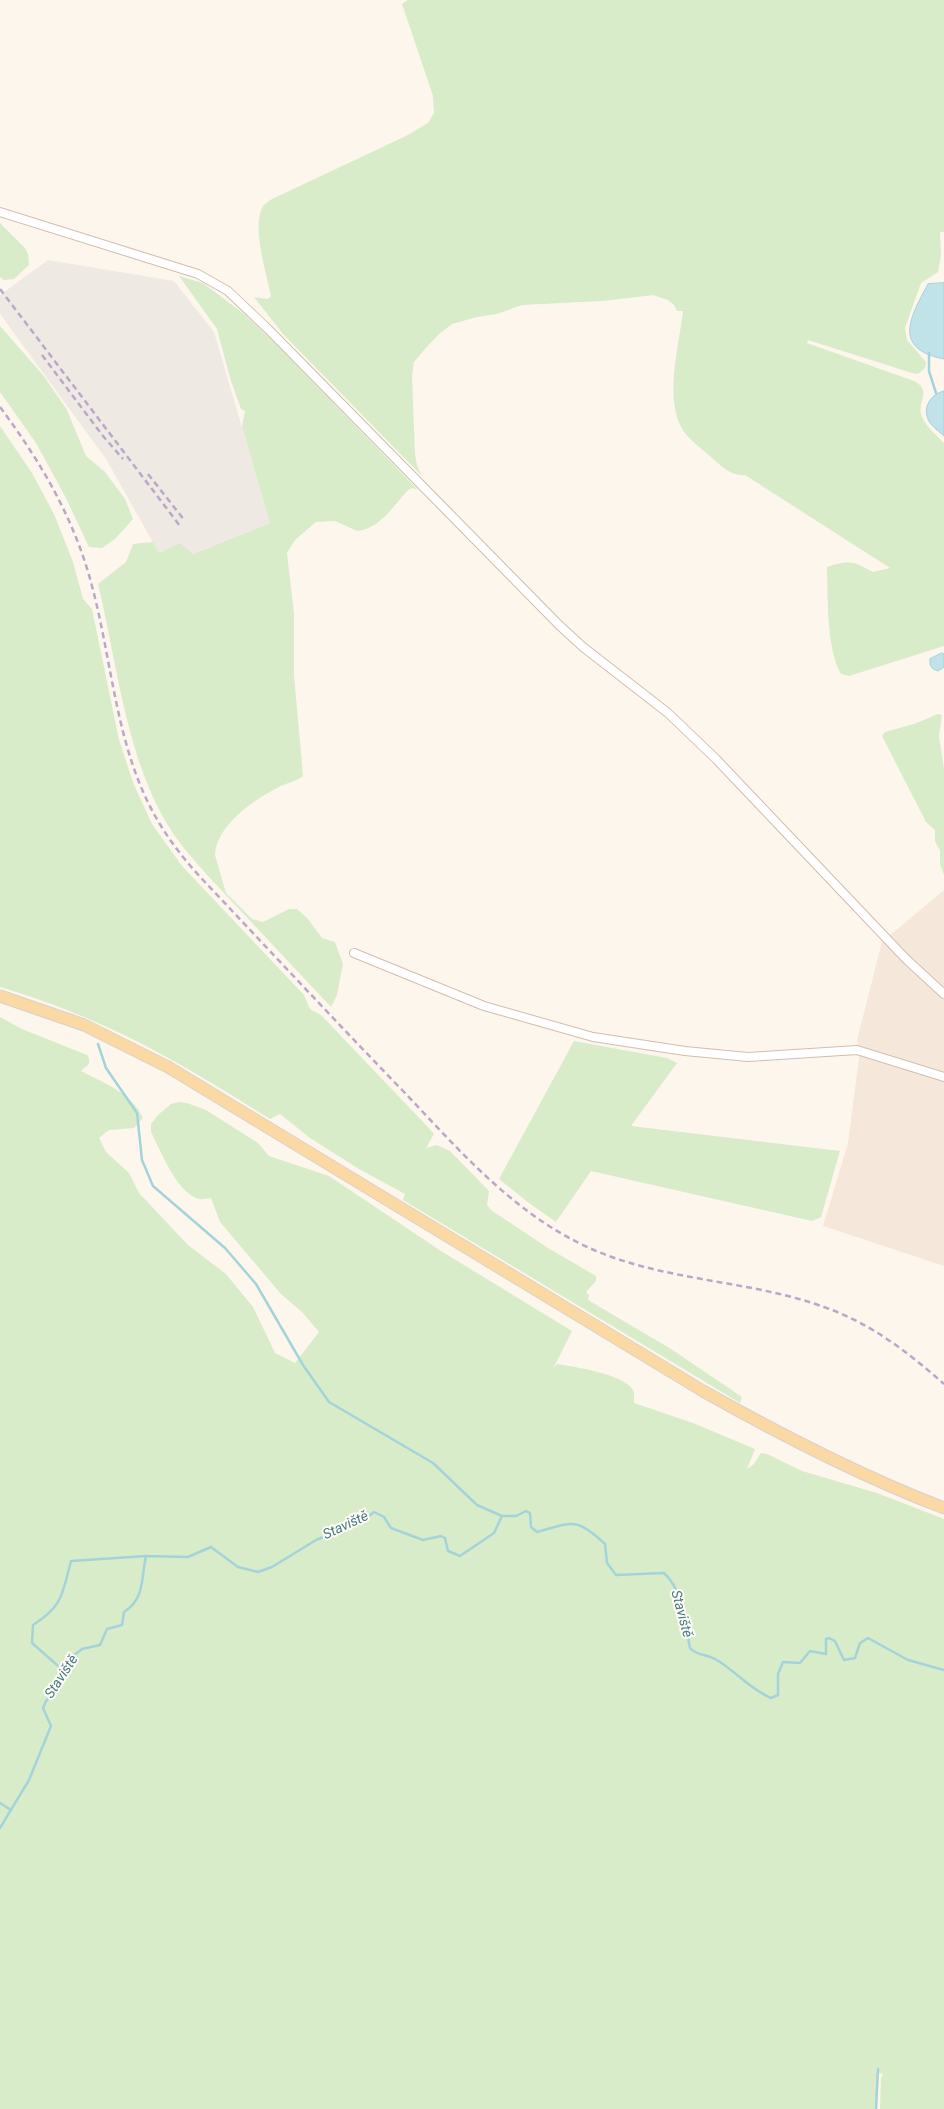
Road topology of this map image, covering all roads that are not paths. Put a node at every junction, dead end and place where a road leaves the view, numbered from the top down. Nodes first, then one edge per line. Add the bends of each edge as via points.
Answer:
1 (0, 212) edge
2 (354, 954) dead end
3 (944, 994) edge
4 (0, 996) edge
5 (944, 1077) edge
6 (944, 1508) edge

1 - 3 street via 183,269 228,291 559,625 583,647 668,713 716,759 906,959
2 - 5 street via 484,1006 593,1037 685,1051 748,1057 857,1050
4 - 6 main road via 84,1025 168,1067 775,1432

